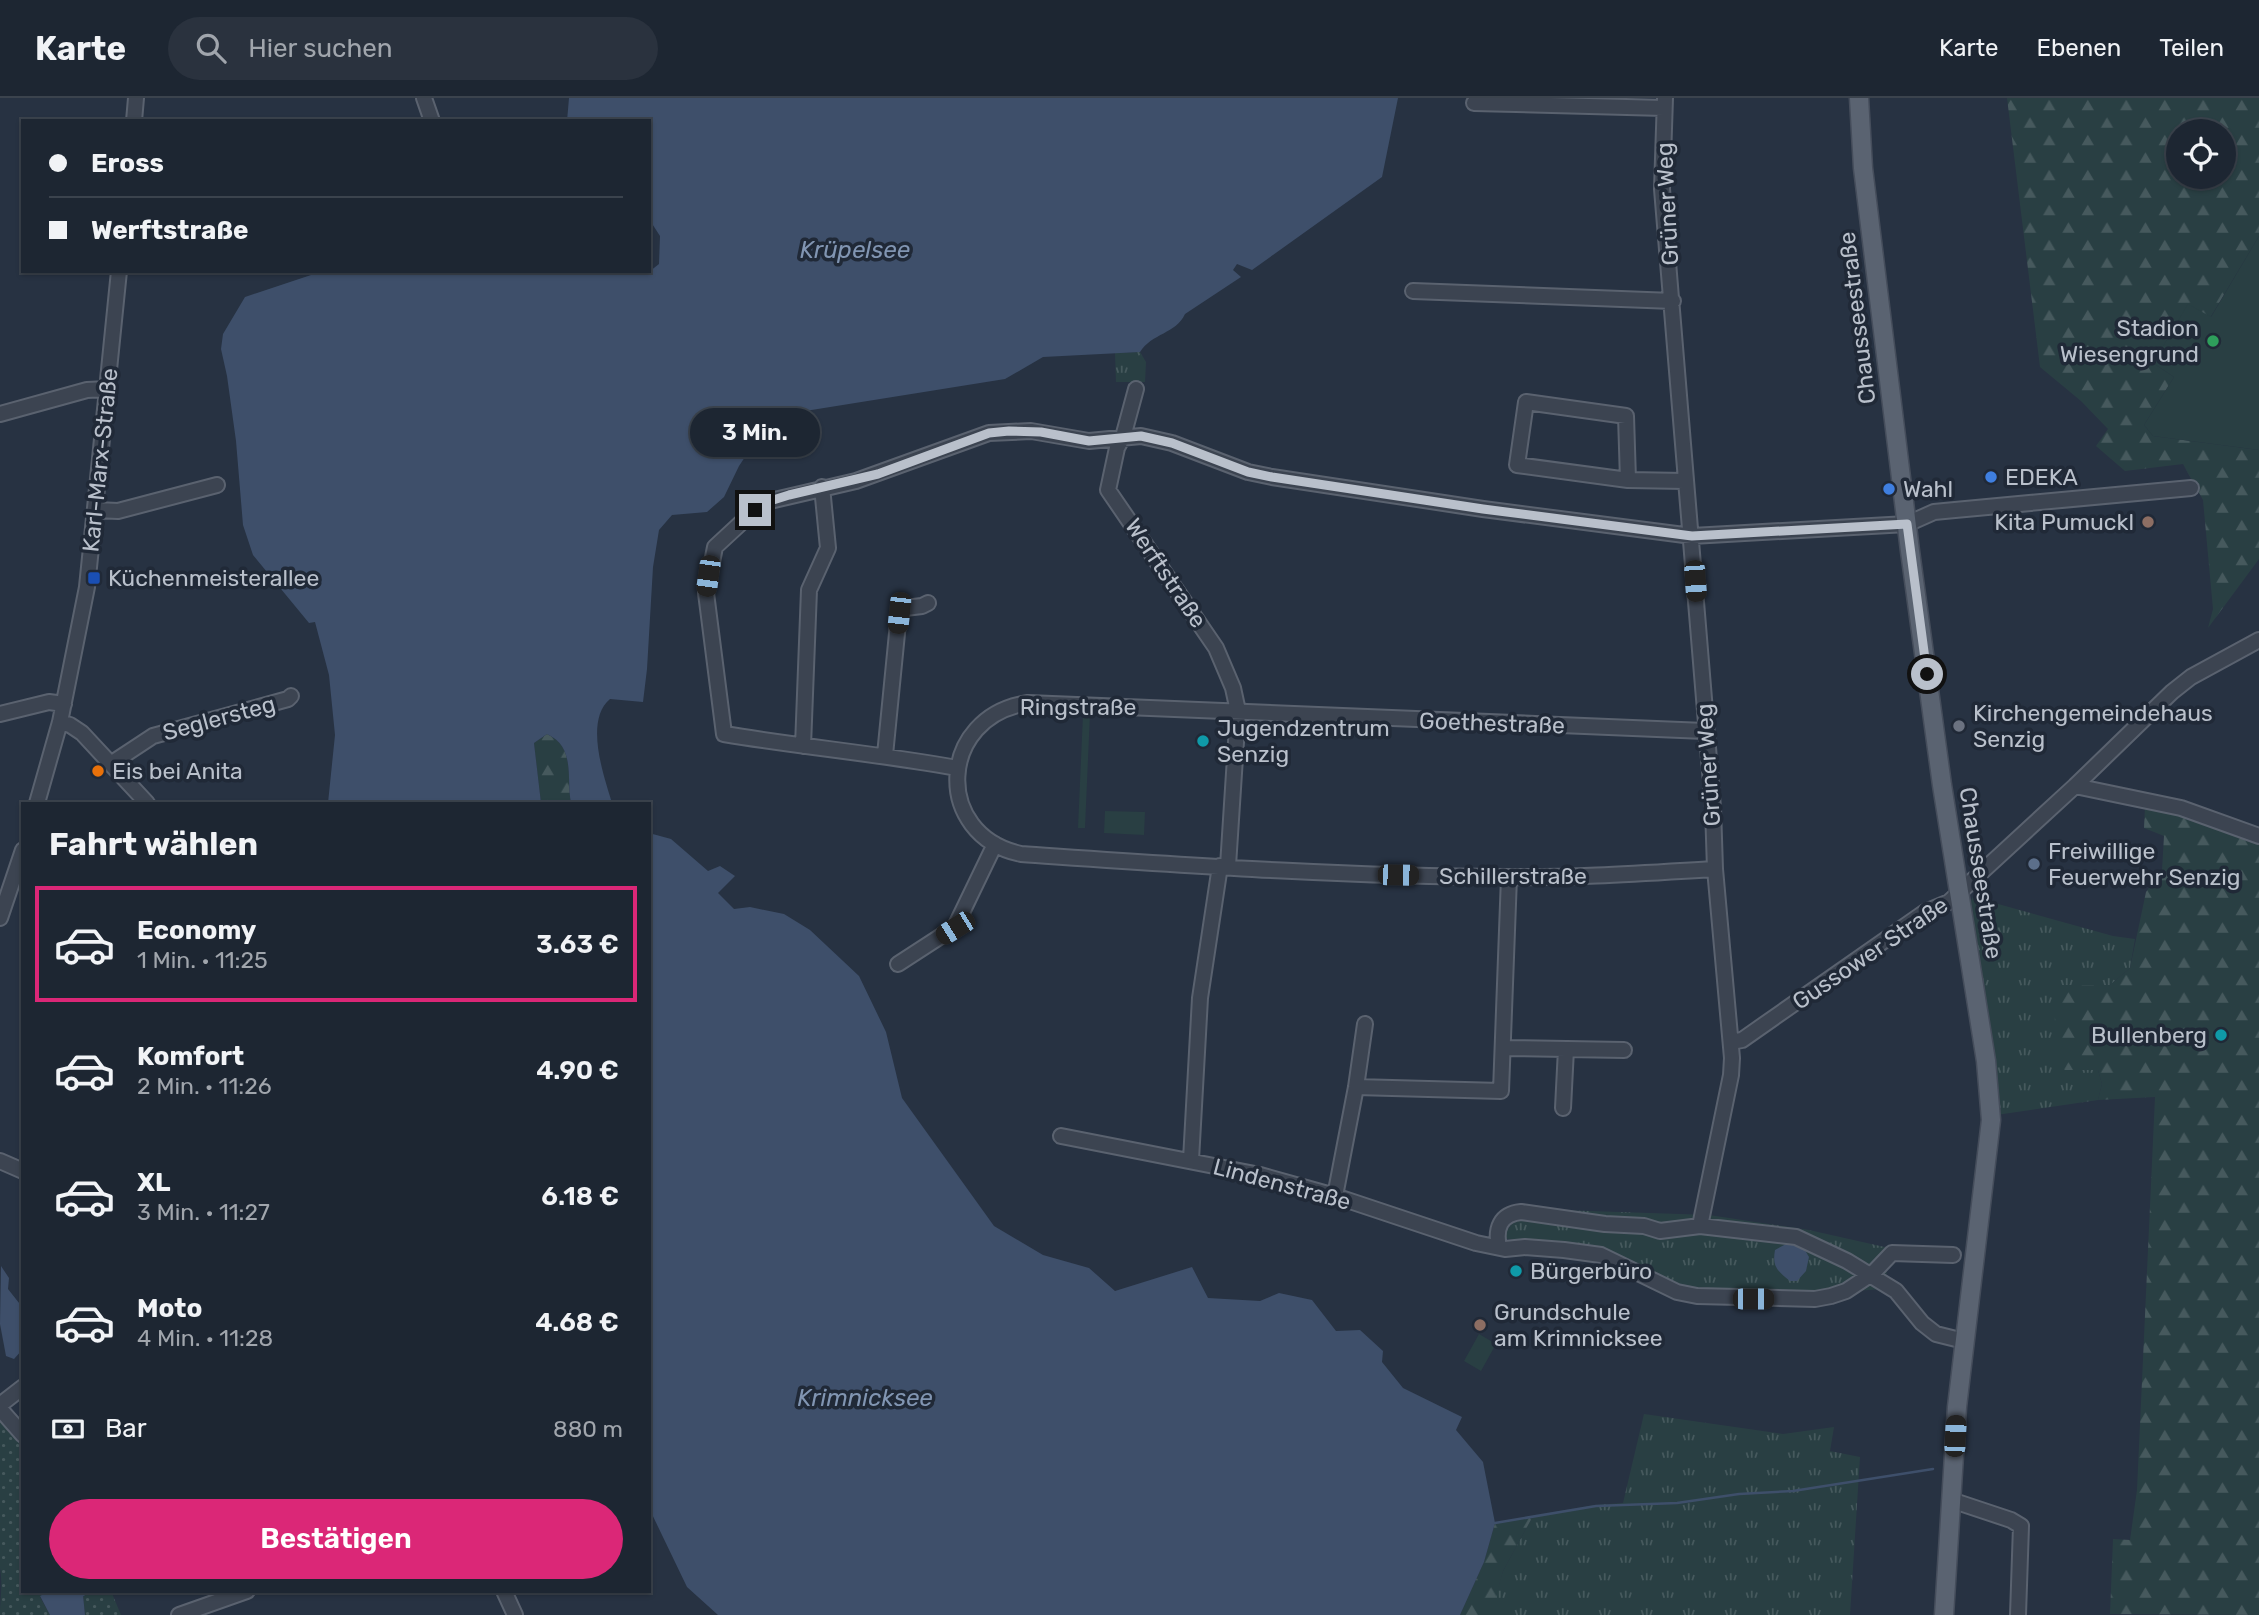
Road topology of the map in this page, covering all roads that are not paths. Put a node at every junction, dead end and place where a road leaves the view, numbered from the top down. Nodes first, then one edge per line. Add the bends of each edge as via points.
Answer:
1 (136, 98) edge
2 (424, 98) edge
3 (1859, 98) edge
4 (1474, 103) dead end
5 (1665, 103) edge
6 (134, 119) edge
7 (431, 119) edge
8 (119, 273) edge
9 (1413, 291) dead end
10 (1673, 301) junction
11 (107, 389) junction
12 (1136, 390) dead end
13 (0, 414) edge
14 (1123, 437) junction
15 (1628, 480) junction
16 (1685, 481) junction
17 (217, 485) dead end
18 (822, 487) junction
19 (2191, 488) dead end
20 (96, 510) junction
21 (1907, 524) junction
22 (1692, 536) junction
23 (928, 603) dead end
24 (2259, 640) edge
25 (291, 696) dead end
26 (65, 697) junction
27 (1238, 711) junction
28 (0, 714) edge
29 (60, 722) junction
30 (1705, 731) junction
31 (803, 746) junction
32 (885, 755) junction
33 (112, 763) junction
34 (957, 768) junction
35 (2075, 786) junction
36 (37, 802) edge
37 (146, 802) edge
38 (2259, 836) edge
39 (995, 844) junction
40 (21, 856) edge
41 (1224, 866) junction
42 (1714, 869) junction
43 (1508, 877) junction
44 (1959, 893) junction
45 (0, 918) edge
46 (898, 964) dead end
47 (1365, 1024) dead end
48 (1731, 1042) junction
49 (1504, 1048) junction
50 (1566, 1049) junction
51 (1624, 1050) dead end
52 (1356, 1087) junction
53 (1563, 1108) dead end
54 (1061, 1136) dead end
55 (1191, 1160) junction
56 (0, 1161) edge
57 (21, 1170) edge
58 (1335, 1196) junction
59 (1700, 1226) junction
60 (1499, 1247) junction
61 (1953, 1255) dead end
62 (1867, 1276) junction
63 (1964, 1341) junction
64 (21, 1389) edge
65 (0, 1407) edge
66 (21, 1433) edge
67 (1951, 1500) junction
68 (241, 1593) edge
69 (505, 1593) edge
70 (179, 1615) edge
71 (515, 1615) edge
72 (1944, 1615) edge
73 (2018, 1615) edge

1 - 6 street
2 - 7 street
3 - 21 main road, Chausseestraße
4 - 5 street, Grüner Weg
5 - 10 street, Grüner Weg via 1662,189
8 - 11 street, Karl-Marx-Straße
9 - 10 street, Grüner Weg
10 - 16 street, Grüner Weg
11 - 13 street via 87,390
11 - 20 street, Karl-Marx-Straße
12 - 14 street, Werftstraße
14 - 18 street via 1089,441 1031,431 989,433 878,474
14 - 22 street via 1172,443 1272,477
14 - 27 street, Werftstraße via 1108,490 1216,648
15 - 15 street via 1517,466 1526,402 1626,416
15 - 16 street
16 - 22 street, Grüner Weg
17 - 20 street via 118,511
18 - 31 street via 828,548 809,590
18 - 31 street via 770,501 755,510 715,547 706,593 724,734
19 - 21 street via 1934,512
20 - 26 street, Karl-Marx-Straße via 87,587
21 - 22 street
21 - 44 main road, Chausseestraße
22 - 30 street, Grüner Weg
23 - 32 street via 899,613
24 - 35 street, Gussower Straße via 2172,692
25 - 33 street, Seglersteg via 153,736
26 - 28 street
26 - 29 street, Karl-Marx-Straße
27 - 30 street, Goethestraße
27 - 34 street, Ringstraße via 1016,705 981,725 968,740
27 - 41 street
29 - 33 street via 82,733
29 - 36 street, Karl-Marx-Straße
30 - 42 street, Grüner Weg
31 - 32 street
32 - 34 street
33 - 37 street
34 - 39 street via 965,813 974,828
35 - 38 street via 2181,808
35 - 44 street, Gussower Straße
39 - 41 street via 1021,854
39 - 46 street via 955,928
40 - 45 street
41 - 43 street, Schillerstraße
41 - 55 street via 1200,998
42 - 43 street, Schillerstraße
42 - 48 street, Grüner Weg
43 - 49 street
44 - 48 street, Gussower Straße via 1742,1040
44 - 63 main road, Chausseestraße via 1991,1120
47 - 52 street
48 - 59 street, Grüner Weg via 1731,1075
49 - 50 street
49 - 52 street via 1501,1091
50 - 51 street
50 - 53 street
52 - 58 street
54 - 55 street, Lindenstraße
55 - 58 street, Lindenstraße
56 - 57 street
58 - 60 street, Lindenstraße
59 - 60 street via 1660,1231 1510,1213 1496,1234
59 - 62 street via 1796,1237 1847,1261
60 - 62 street, Lindenstraße via 1601,1255 1677,1292 1697,1296 1815,1299 1846,1291
61 - 62 street, Lindenstraße via 1892,1253
62 - 63 street via 1896,1291 1936,1334
63 - 67 main road, Chausseestraße
64 - 65 street
65 - 66 street
67 - 72 main road, Chausseestraße
67 - 73 street via 2021,1526
68 - 70 street
69 - 71 street

